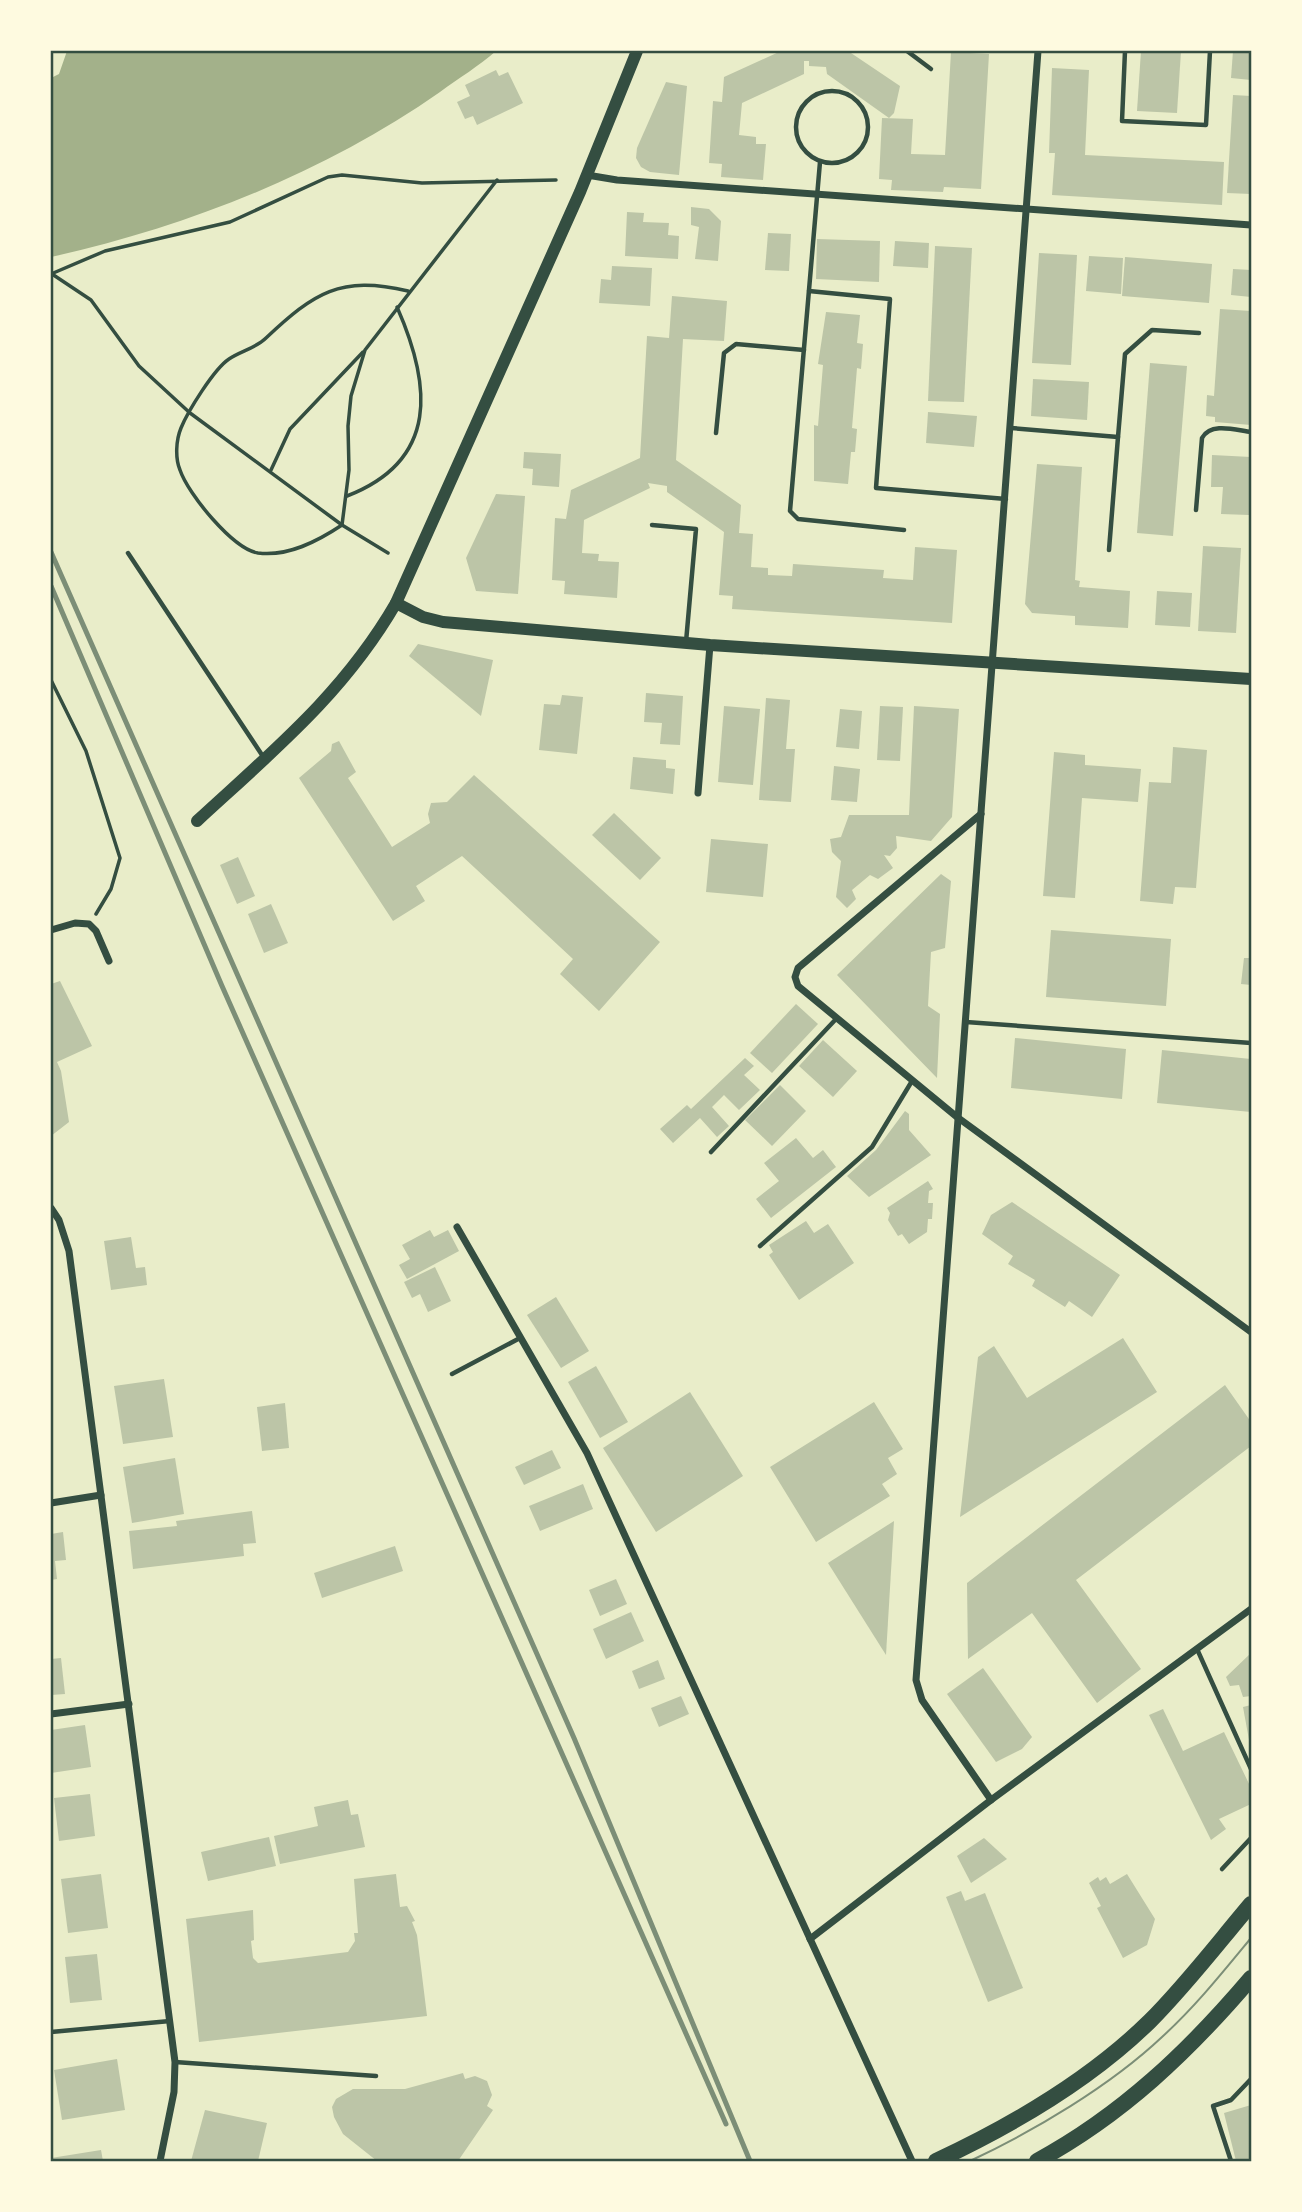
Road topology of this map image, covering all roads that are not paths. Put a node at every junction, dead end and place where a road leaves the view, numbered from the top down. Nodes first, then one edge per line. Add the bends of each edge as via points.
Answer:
1 (637, 51) edge
2 (907, 51) edge
3 (1038, 51) edge
4 (1125, 51) edge
5 (1210, 51) edge
6 (930, 69) dead end
7 (820, 163) junction
8 (587, 176) junction
9 (818, 193) junction
10 (1027, 208) junction
11 (1251, 225) edge
12 (809, 291) junction
13 (1199, 334) dead end
14 (804, 350) junction
15 (1011, 428) junction
16 (1251, 432) edge
17 (716, 433) dead end
18 (1118, 437) junction
19 (1006, 499) junction
20 (1196, 510) dead end
21 (652, 526) dead end
22 (904, 530) dead end
23 (1110, 550) dead end
24 (128, 553) dead end
25 (397, 603) junction
26 (685, 643) junction
27 (710, 645) junction
28 (993, 662) junction
29 (1251, 679) edge
30 (265, 759) junction
31 (698, 793) dead end
32 (981, 814) junction
33 (197, 821) dead end
34 (51, 930) edge
35 (109, 961) dead end
36 (836, 1018) junction
37 (966, 1021) junction
38 (1251, 1043) edge
39 (912, 1081) junction
40 (957, 1117) junction
41 (711, 1152) dead end
42 (51, 1208) edge
43 (457, 1227) dead end
44 (761, 1246) dead end
45 (1251, 1332) edge
46 (520, 1338) junction
47 (452, 1374) dead end
48 (101, 1495) junction
49 (51, 1503) edge
50 (1251, 1609) edge
51 (1197, 1649) junction
52 (129, 1704) junction
53 (51, 1713) edge
54 (1251, 1769) edge
55 (990, 1800) junction
56 (1251, 1838) edge
57 (1222, 1868) dead end
58 (1251, 1904) edge
59 (810, 1939) junction
60 (1251, 1978) edge
61 (170, 2021) junction
62 (51, 2032) edge
63 (174, 2062) junction
64 (376, 2076) dead end
65 (1251, 2079) edge
66 (160, 2161) edge
67 (912, 2161) edge
68 (936, 2161) edge
69 (1037, 2161) edge
70 (1231, 2161) edge

1 - 8 street
2 - 6 lane
3 - 10 street
4 - 5 lane via 1122,121 1206,125
7 - 7 lane via 854,157 867,137 865,113 849,95 826,91 805,102 799,112 796,136 809,156
7 - 9 lane
8 - 9 street
8 - 25 street
9 - 10 street
9 - 12 lane
10 - 11 street
10 - 15 street
12 - 14 lane
12 - 19 lane via 890,299 876,488
13 - 18 lane via 1152,330 1125,354
14 - 17 lane via 728,347
14 - 22 lane via 790,511 799,519
15 - 18 lane
15 - 19 street
16 - 20 lane via 1206,432
18 - 23 lane
19 - 28 street
21 - 26 lane via 696,529
24 - 30 lane
25 - 26 street via 443,622
25 - 30 street via 342,683
26 - 27 street
27 - 28 street
27 - 31 street
28 - 29 street
28 - 32 street
30 - 33 street
32 - 36 street via 798,968 798,986
32 - 37 street
34 - 35 street via 89,923
36 - 39 street
36 - 41 lane
37 - 38 lane
37 - 40 street
39 - 40 street
39 - 44 lane via 872,1147
40 - 45 street
40 - 55 street via 916,1680 922,1700
42 - 48 street via 69,1251
43 - 46 street
46 - 47 lane
46 - 59 street via 587,1453
48 - 49 street
48 - 52 street
50 - 51 street
51 - 54 lane
51 - 55 street
52 - 53 street
52 - 61 street
55 - 59 street
56 - 57 lane
58 - 68 main road via 1147,2024 1110,2056 996,2132
59 - 67 street
60 - 69 main road via 1177,2061 1106,2119
61 - 62 lane
61 - 63 street
63 - 64 lane
63 - 66 street via 174,2092
65 - 70 lane via 1231,2100 1213,2106

